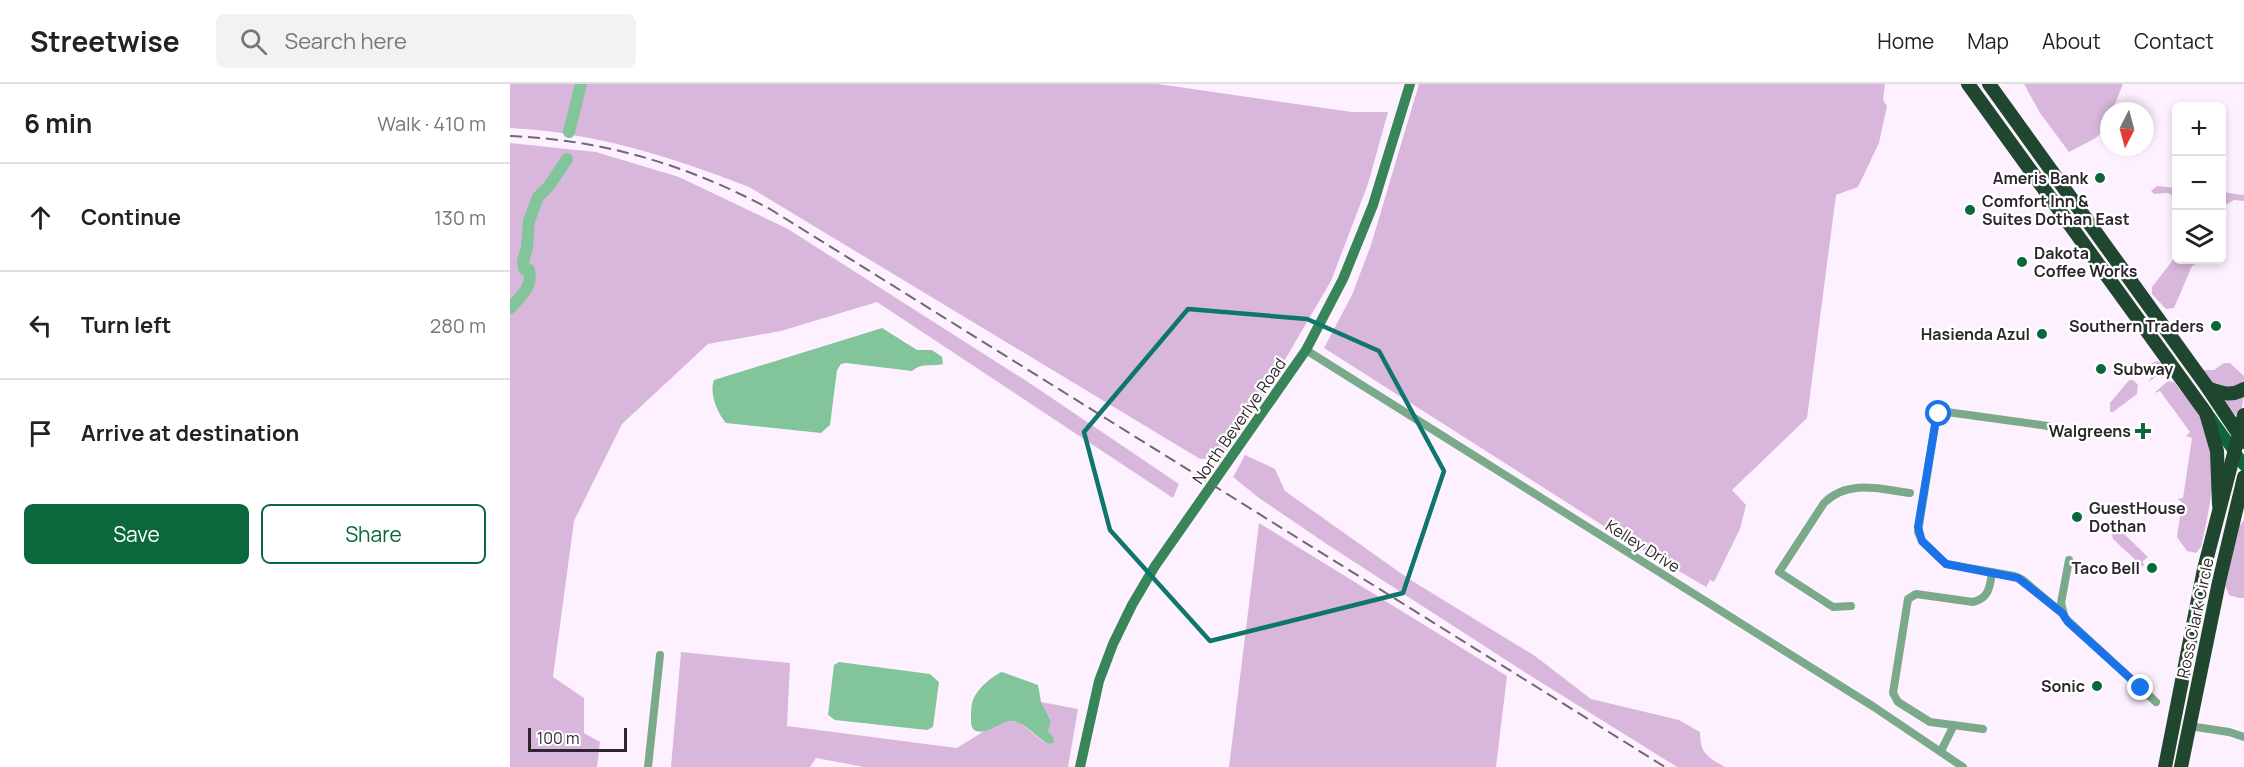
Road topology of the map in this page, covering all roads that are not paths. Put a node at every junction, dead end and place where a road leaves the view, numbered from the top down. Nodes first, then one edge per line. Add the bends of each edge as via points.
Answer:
1 (1410, 84) edge
2 (1968, 84) edge
3 (1989, 84) edge
4 (1306, 350) junction
5 (2208, 388) junction
6 (2244, 389) edge
7 (2206, 413) junction
8 (2244, 415) edge
9 (2048, 426) dead end
10 (2239, 442) edge
11 (2244, 465) edge
12 (2244, 477) edge
13 (1910, 493) dead end
14 (2219, 505) junction
15 (2244, 516) edge
16 (2231, 527) junction
17 (2069, 560) dead end
18 (1992, 572) junction
19 (1851, 606) dead end
20 (2062, 613) junction
21 (660, 655) dead end
22 (2186, 657) junction
23 (2202, 661) junction
24 (2156, 702) dead end
25 (2173, 724) junction
26 (1954, 725) junction
27 (2189, 726) junction
28 (1983, 729) dead end
29 (2244, 737) edge
30 (1941, 751) junction
31 (648, 767) edge
32 (1080, 767) edge
33 (1963, 767) edge
34 (2165, 767) edge
35 (2181, 767) edge

1 - 4 street, North Beverlye Road via 1365,226 1344,279
2 - 7 highway
3 - 5 highway
4 - 30 street, Kelley Drive
4 - 32 street, North Beverlye Road via 1132,605 1099,681
5 - 6 highway via 2227,394
5 - 10 highway
7 - 10 main road
7 - 14 highway via 2217,451
8 - 10 highway, Ross Clark Circle
9 - 18 street via 1947,412 1937,416 1919,537 1946,564
10 - 11 main road
10 - 14 highway, Ross Clark Circle
12 - 16 highway, Ross Clark Circle
13 - 19 street via 1865,486 1832,495 1779,572 1833,607
14 - 22 highway, Ross Clark Circle
15 - 16 highway
16 - 23 highway, Ross Clark Circle
17 - 20 street
18 - 20 street via 2023,580
18 - 26 street via 1987,594 1978,601 1916,594 1908,599 1894,697 1930,722
20 - 24 street
21 - 31 street
22 - 23 highway
22 - 25 highway, Ross Clark Circle
23 - 27 highway, Ross Clark Circle
25 - 27 highway
25 - 34 highway, Ross Clark Circle
26 - 28 street
26 - 30 street
27 - 29 street
27 - 35 highway, Ross Clark Circle
30 - 33 street, Kelley Drive

